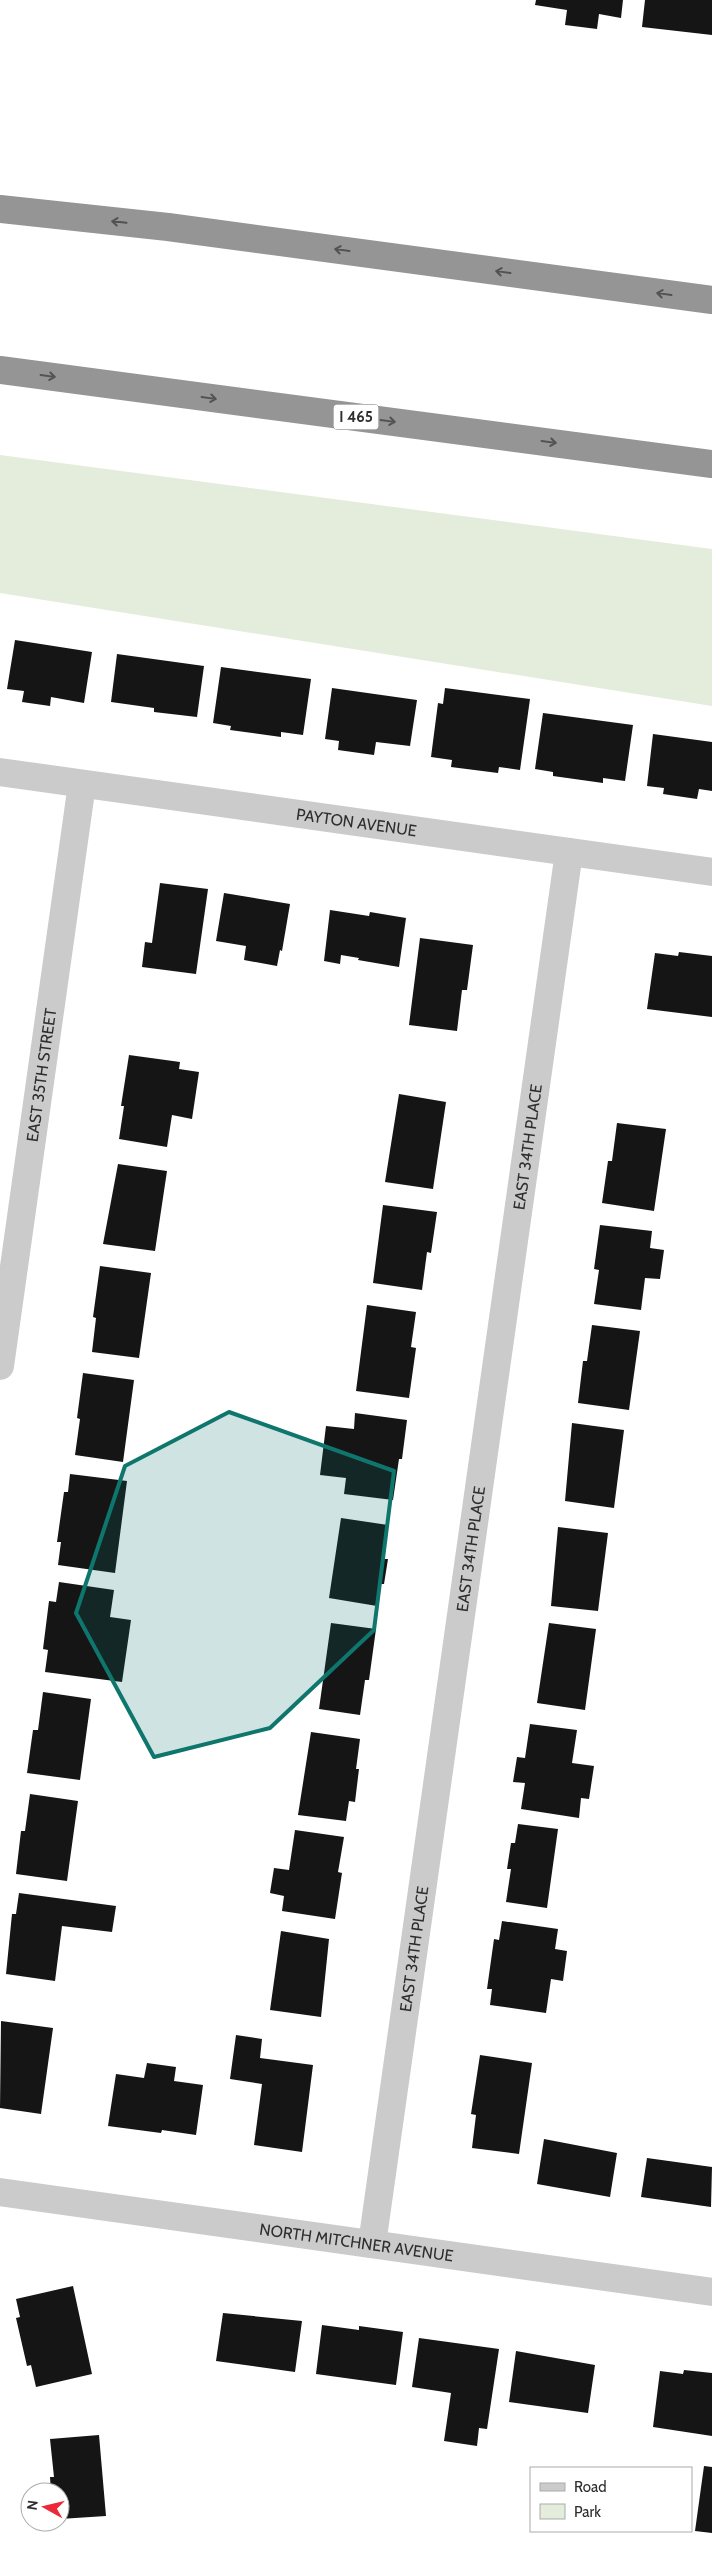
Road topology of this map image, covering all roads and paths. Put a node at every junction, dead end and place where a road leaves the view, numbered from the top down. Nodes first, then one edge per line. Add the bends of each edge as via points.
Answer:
1 (0, 209) edge
2 (712, 300) edge
3 (0, 370) edge
4 (712, 464) edge
5 (0, 772) edge
6 (82, 784) junction
7 (569, 852) junction
8 (712, 872) edge
9 (0, 1366) edge
10 (0, 2192) edge
11 (372, 2244) junction
12 (712, 2292) edge

2 -> 1 highway via 168,227
3 -> 4 highway, I 465
5 - 6 street, PAYTON AVENUE
6 - 7 street, PAYTON AVENUE
6 - 9 street, EAST 35TH STREET
7 - 8 street, PAYTON AVENUE
7 - 11 street, EAST 34TH PLACE
10 - 11 street, NORTH MITCHNER AVENUE
11 - 12 street, NORTH MITCHNER AVENUE

